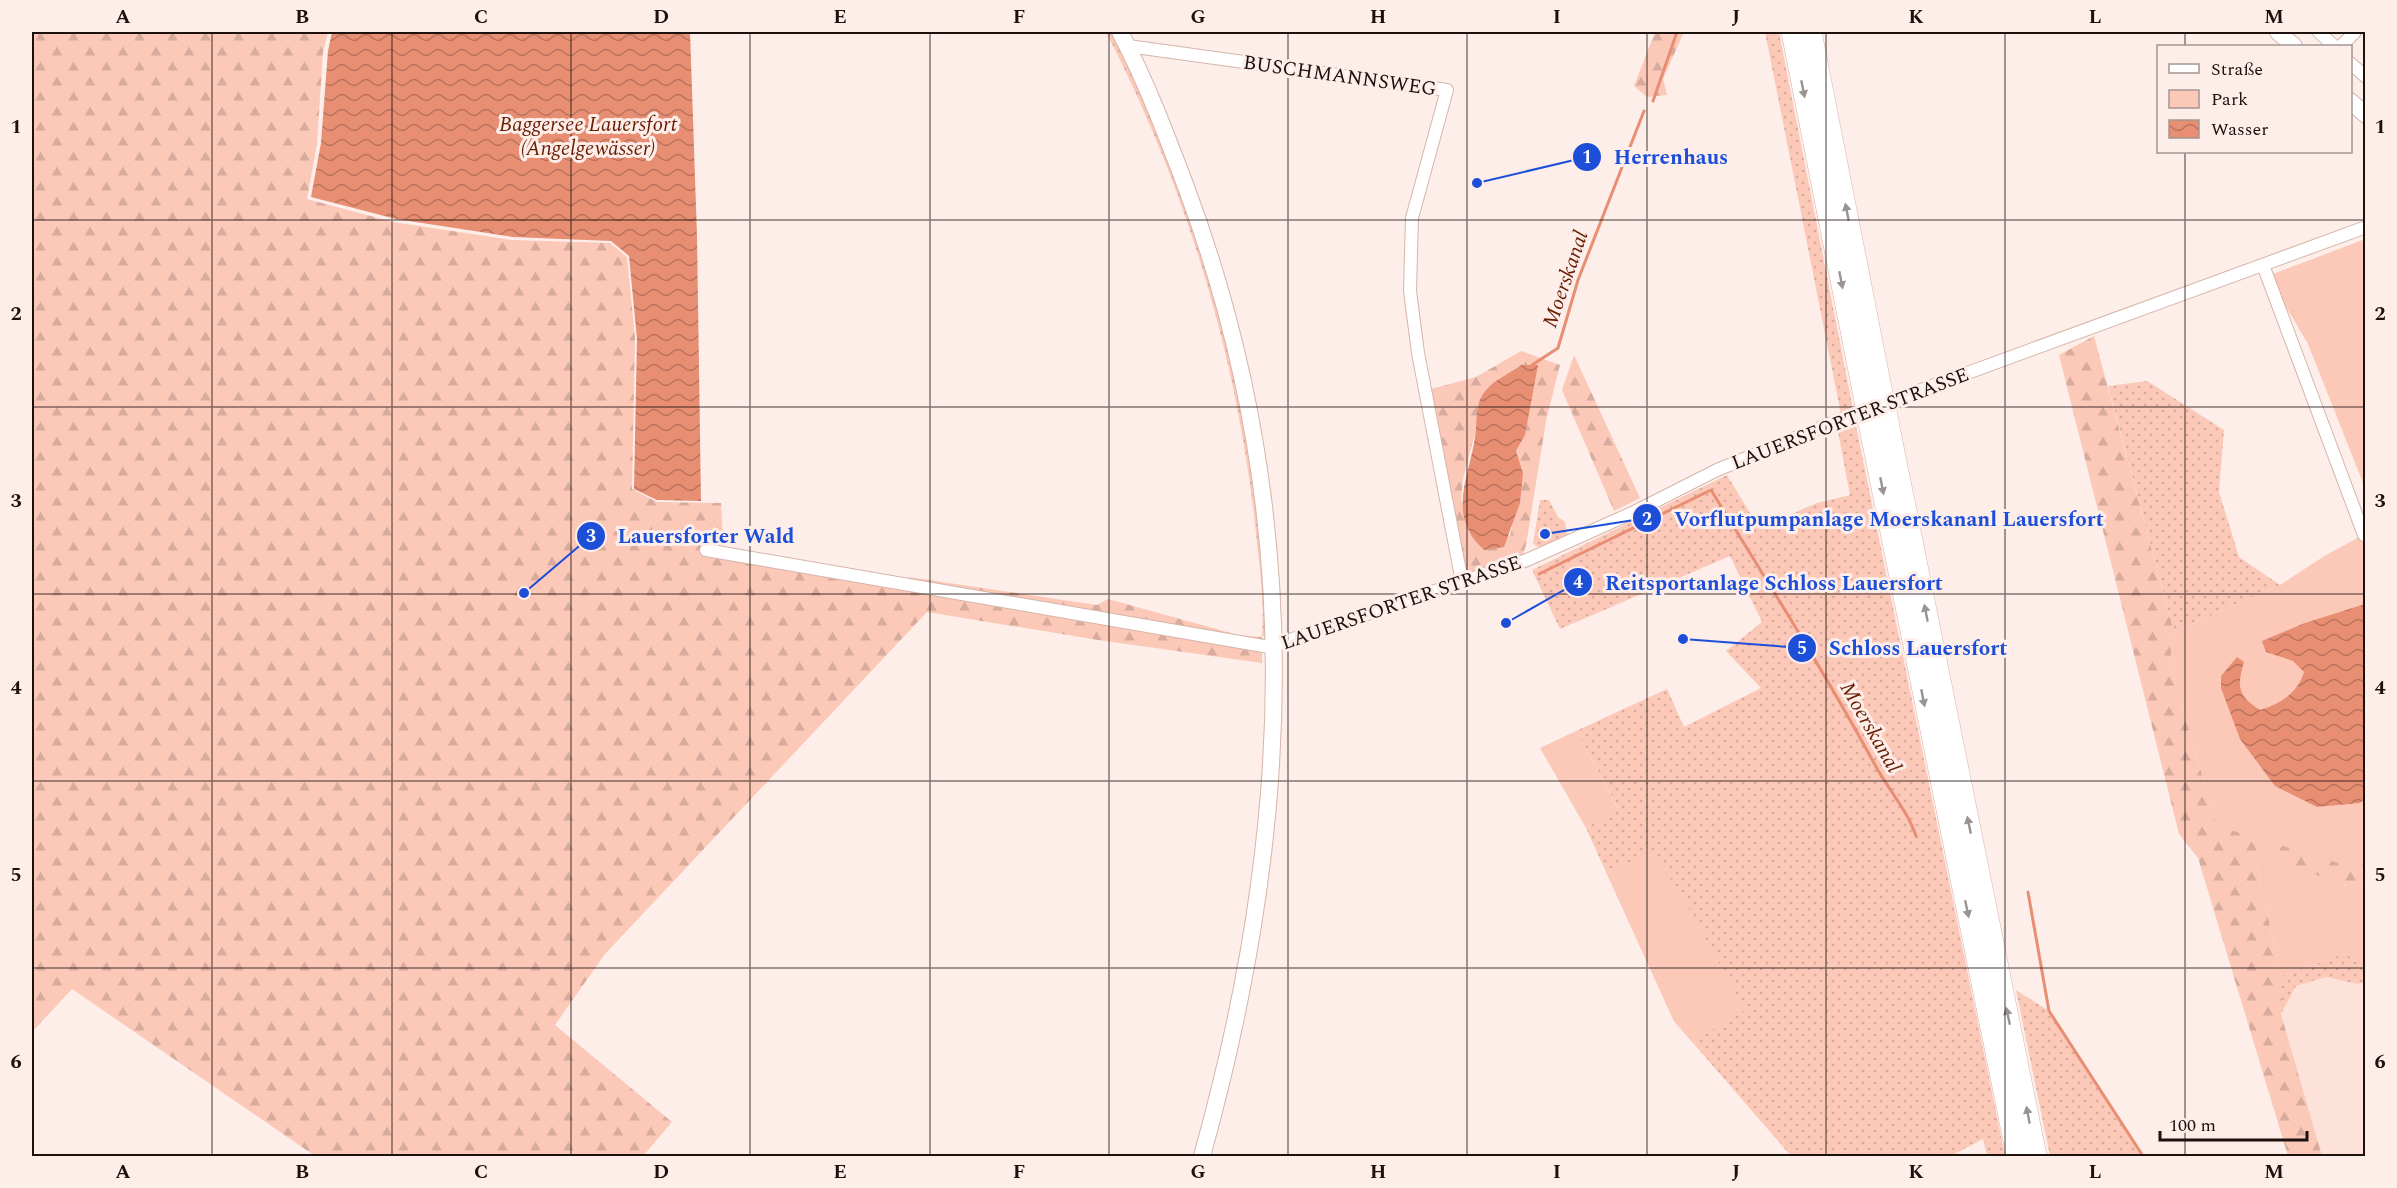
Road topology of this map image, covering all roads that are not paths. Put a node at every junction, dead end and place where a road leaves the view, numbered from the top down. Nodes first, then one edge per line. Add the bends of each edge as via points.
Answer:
1 (1792, 32) edge
2 (1811, 32) edge
3 (2278, 32) edge
4 (2319, 32) edge
5 (2355, 32) edge
6 (1124, 39) edge
7 (2293, 45) edge
8 (2333, 45) edge
9 (2341, 45) edge
10 (2352, 65) edge
11 (2366, 77) edge
12 (2352, 103) edge
13 (2366, 115) edge
14 (2366, 228) edge
15 (2263, 265) junction
16 (1874, 397) junction
17 (1879, 425) junction
18 (2364, 535) edge
19 (706, 550) dead end
20 (1462, 582) junction
21 (1276, 644) junction
22 (1203, 1156) edge
23 (2017, 1156) edge
24 (2036, 1156) edge

1 -> 16 highway
16 -> 2 highway
3 - 7 main road
4 - 8 street
5 - 9 street
6 - 20 street, BUSCHMANNSWEG via 1447,90 1412,218 1410,291
6 - 21 main road via 1198,219 1231,329 1260,466
10 - 11 street
12 - 13 main road
14 - 15 street, LAUERSFORTER STRASSE
15 - 18 street
15 - 20 street, LAUERSFORTER STRASSE via 1839,420 1717,470 1527,560
16 - 17 highway, bridge
17 -> 23 highway
24 -> 17 highway
19 - 21 street, LAUERSFORTER STRASSE via 1269,647
20 - 21 street, LAUERSFORTER STRASSE
21 - 22 main road via 1267,832 1258,902 1243,989

